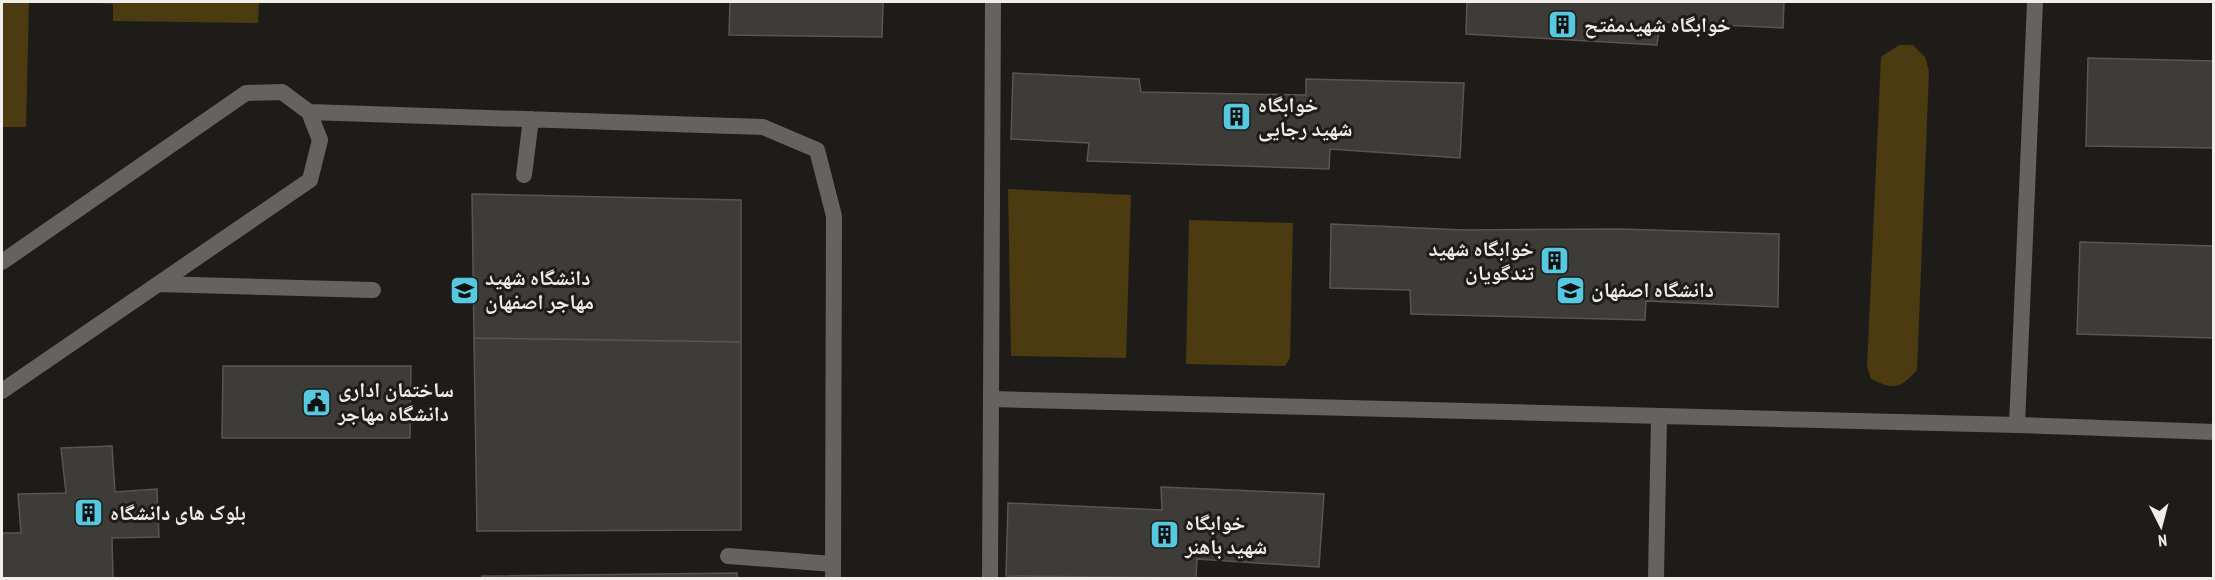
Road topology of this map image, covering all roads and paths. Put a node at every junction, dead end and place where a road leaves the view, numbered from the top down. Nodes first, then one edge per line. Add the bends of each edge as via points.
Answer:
1 (993, 2) edge
2 (2035, 2) edge
3 (309, 112) junction
4 (531, 119) junction
5 (524, 175) dead end
6 (2, 262) edge
7 (158, 284) junction
8 (373, 290) dead end
9 (2, 391) edge
10 (991, 399) junction
11 (1659, 416) junction
12 (2017, 425) junction
13 (2214, 432) edge
14 (729, 556) dead end
15 (833, 572) edge
16 (990, 579) edge
17 (1656, 579) edge

1 - 10 lane
2 - 12 lane
3 - 4 lane
3 - 6 lane via 282,92 246,93
3 - 7 lane via 320,140 310,180
4 - 5 lane
4 - 15 lane via 763,127 817,150 834,216
7 - 8 lane
7 - 9 lane
10 - 11 lane
10 - 16 lane
11 - 12 lane
11 - 17 lane
12 - 13 lane
14 - 15 lane

